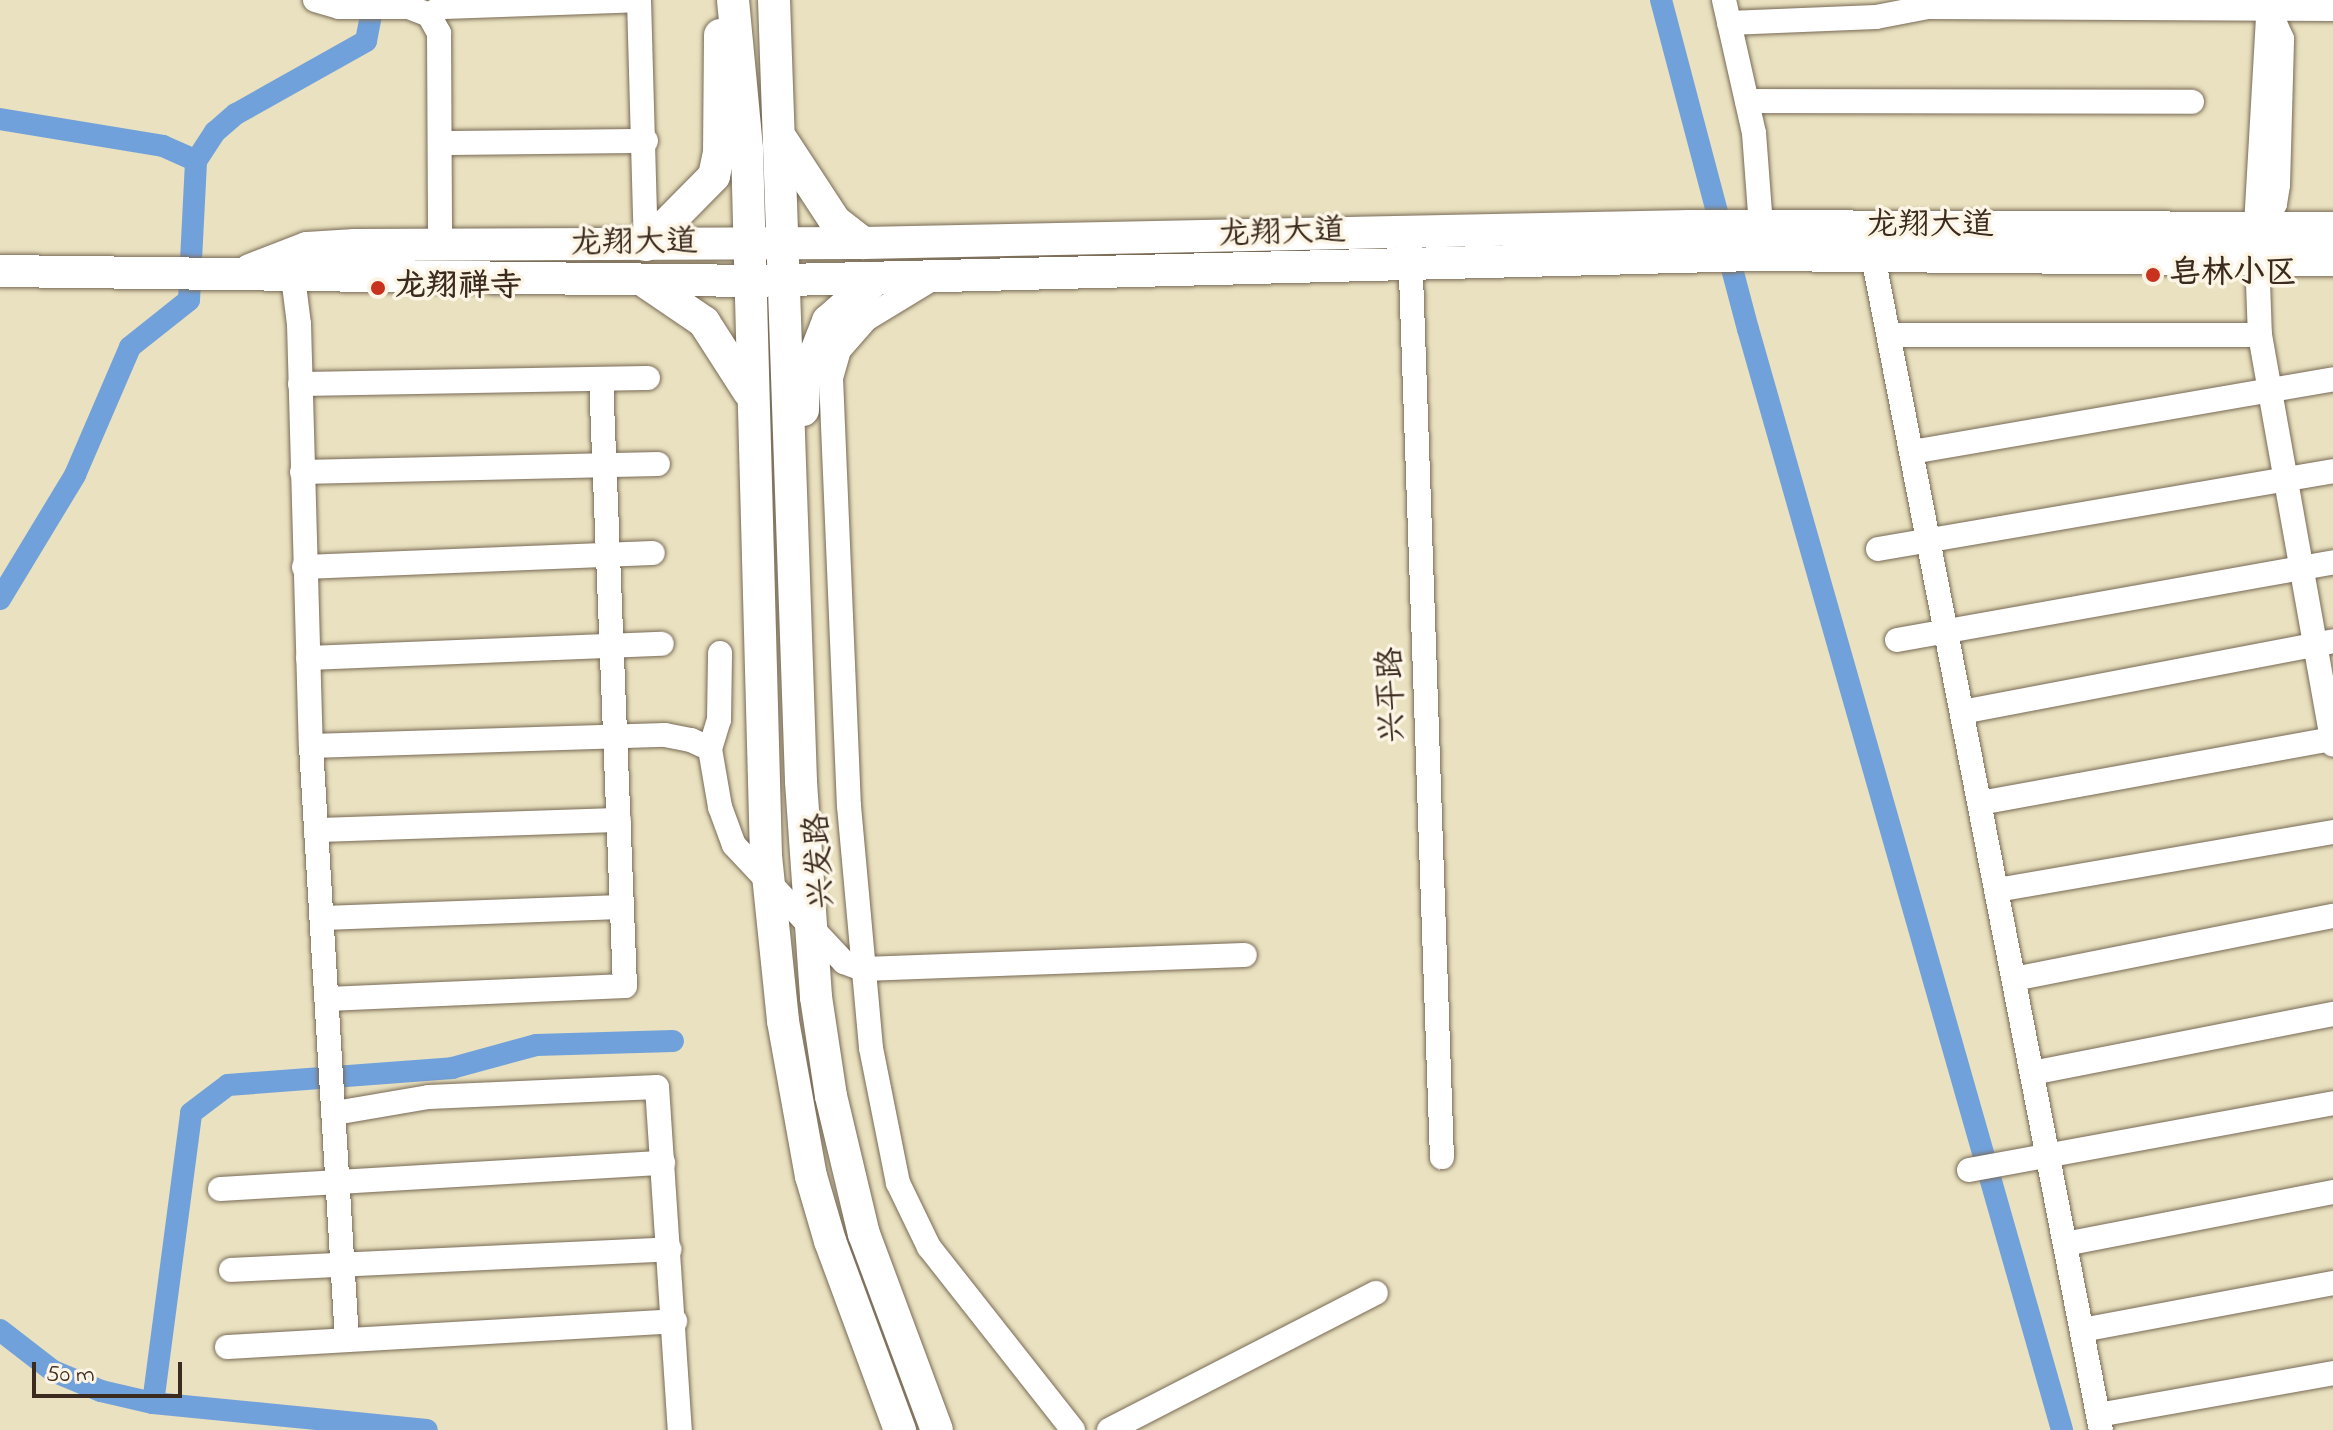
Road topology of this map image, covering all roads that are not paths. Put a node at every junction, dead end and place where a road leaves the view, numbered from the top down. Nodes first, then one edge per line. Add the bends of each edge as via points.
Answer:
1 (315, 0) edge
2 (639, 0) edge
3 (726, 0) edge
4 (733, 0) edge
5 (774, 0) edge
6 (1923, 3) edge
7 (2084, 4) edge
8 (2269, 4) edge
9 (2333, 9) edge
10 (1727, 11) edge
11 (429, 15) junction
12 (1747, 101) junction
13 (2192, 102) dead end
14 (781, 139) junction
15 (646, 141) junction
16 (440, 143) junction
17 (2333, 228) edge
18 (1409, 232) junction
19 (1753, 236) junction
20 (1870, 241) junction
21 (863, 243) junction
22 (749, 244) junction
23 (783, 244) junction
24 (2256, 244) junction
25 (646, 245) junction
26 (440, 248) junction
27 (2333, 260) edge
28 (1411, 265) junction
29 (292, 266) junction
30 (0, 271) edge
31 (935, 277) junction
32 (877, 278) junction
33 (783, 279) junction
34 (644, 281) junction
35 (749, 281) junction
36 (1889, 335) junction
37 (2260, 335) junction
38 (648, 378) dead end
39 (601, 379) junction
40 (2333, 379) edge
41 (300, 384) junction
42 (2269, 390) junction
43 (752, 397) junction
44 (1912, 452) junction
45 (658, 464) dead end
46 (605, 465) junction
47 (2333, 471) edge
48 (302, 472) junction
49 (2286, 479) junction
50 (1929, 540) junction
51 (1878, 549) dead end
52 (653, 553) dead end
53 (608, 555) junction
54 (2333, 562) edge
55 (793, 565) junction
56 (304, 567) junction
57 (2301, 568) junction
58 (1947, 631) junction
59 (1897, 640) dead end
60 (2324, 642) edge
61 (662, 644) dead end
62 (612, 645) junction
63 (720, 653) dead end
64 (308, 658) junction
65 (1962, 712) junction
66 (615, 737) junction
67 (2333, 741) edge
68 (311, 746) junction
69 (710, 749) junction
70 (1980, 803) junction
71 (619, 820) junction
72 (317, 830) junction
73 (2333, 832) edge
74 (769, 885) junction
75 (1997, 890) junction
76 (622, 907) junction
77 (2333, 916) edge
78 (322, 918) junction
79 (811, 928) junction
80 (1245, 955) dead end
81 (862, 969) junction
82 (2014, 979) junction
83 (328, 999) junction
84 (2333, 1014) edge
85 (2032, 1073) junction
86 (2333, 1103) edge
87 (334, 1108) junction
88 (2048, 1156) junction
89 (1442, 1157) dead end
90 (663, 1163) junction
91 (1969, 1170) dead end
92 (339, 1182) junction
93 (220, 1189) dead end
94 (2333, 1192) edge
95 (2065, 1244) junction
96 (669, 1249) junction
97 (343, 1265) junction
98 (231, 1270) dead end
99 (2333, 1283) edge
100 (1376, 1293) dead end
101 (675, 1321) junction
102 (2082, 1330) junction
103 (347, 1340) junction
104 (227, 1347) dead end
105 (2333, 1373) edge
106 (2100, 1423) edge
107 (680, 1430) edge
108 (900, 1430) edge
109 (937, 1430) edge
110 (1073, 1430) edge
111 (1109, 1430) edge

1 - 11 street via 339,7 409,7
2 - 11 street via 442,7
2 - 15 street
3 - 25 main road via 714,176
4 - 22 main road via 747,149
5 - 14 main road
6 - 7 street
6 - 10 street via 1876,17
7 - 8 street
8 - 9 street
8 - 24 street
10 - 12 street
11 - 16 street via 439,33
12 - 13 street
12 - 19 street
14 - 21 main road via 835,221
14 - 23 main road
15 - 16 street
15 - 25 street
16 - 26 street
17 - 24 main road, 龙翔大道
18 - 19 main road, 龙翔大道 via 1690,226
18 - 21 main road, 龙翔大道
18 - 28 street, 兴平路
19 - 20 main road, 龙翔大道
19 - 28 main road, 龙翔大道 via 1703,257
20 - 24 main road, 龙翔大道
20 - 36 street
21 - 23 main road, 龙翔大道
22 - 23 main road, 龙翔大道
22 - 25 main road, 龙翔大道
22 - 35 main road
23 - 33 main road
24 - 27 main road, 龙翔大道
24 - 37 street
25 - 26 main road, 龙翔大道
26 - 29 main road, 龙翔大道 via 307,248
28 - 31 main road, 龙翔大道
28 - 89 street, 兴平路
29 - 30 main road, 龙翔大道 via 235,274
29 - 34 main road, 龙翔大道
29 - 41 street
31 - 32 main road, 龙翔大道
31 - 81 street, 兴发路 via 866,319 839,350 831,378
32 - 33 main road, 龙翔大道
32 - 55 main road via 828,321 810,360 803,409 804,497
33 - 35 main road, 龙翔大道
33 - 55 main road
34 - 35 main road, 龙翔大道
34 - 43 main road via 704,322
35 - 43 main road
36 - 37 street
36 - 44 street
37 - 42 street
38 - 39 street
39 - 41 street
39 - 46 street
40 - 42 street
41 - 48 street
42 - 44 street
42 - 49 street
43 - 74 main road
44 - 50 street
45 - 46 street
46 - 48 street
46 - 53 street
47 - 49 street
48 - 56 street
49 - 50 street
49 - 57 street
50 - 51 street
50 - 58 street
52 - 53 street
53 - 56 street
53 - 62 street
54 - 57 street
55 - 79 main road
56 - 64 street
57 - 58 street
57 - 60 street
58 - 59 street
58 - 65 street
60 - 65 street
60 - 67 street
61 - 62 street
62 - 64 street
62 - 66 street
63 - 69 street via 719,720
64 - 68 street
65 - 70 street
66 - 68 street
66 - 69 street via 665,735
66 - 71 street
67 - 70 street
68 - 72 street
69 - 74 street via 720,807 734,845
70 - 75 street
71 - 72 street
71 - 76 street
72 - 78 street
73 - 75 street
74 - 79 street
74 - 108 main road via 783,1021 811,1176 846,1292
75 - 82 street
76 - 78 street
76 - 83 street via 625,986
77 - 82 street
78 - 83 street
79 - 81 street via 844,962
79 - 109 main road via 816,997 845,1162 864,1234
80 - 81 street
81 - 110 street, 兴发路 via 883,1120 898,1183 948,1275
82 - 85 street
83 - 87 street
84 - 85 street
85 - 88 street
86 - 88 street
87 - 90 street via 443,1096 657,1087
87 - 92 street
88 - 91 street
88 - 95 street
90 - 92 street
90 - 96 street
92 - 93 street
92 - 97 street
94 - 95 street
95 - 102 street
96 - 97 street
96 - 101 street
97 - 98 street
97 - 103 street
99 - 102 street
100 - 111 street
101 - 103 street
101 - 107 street
102 - 106 street
103 - 104 street
105 - 106 street

